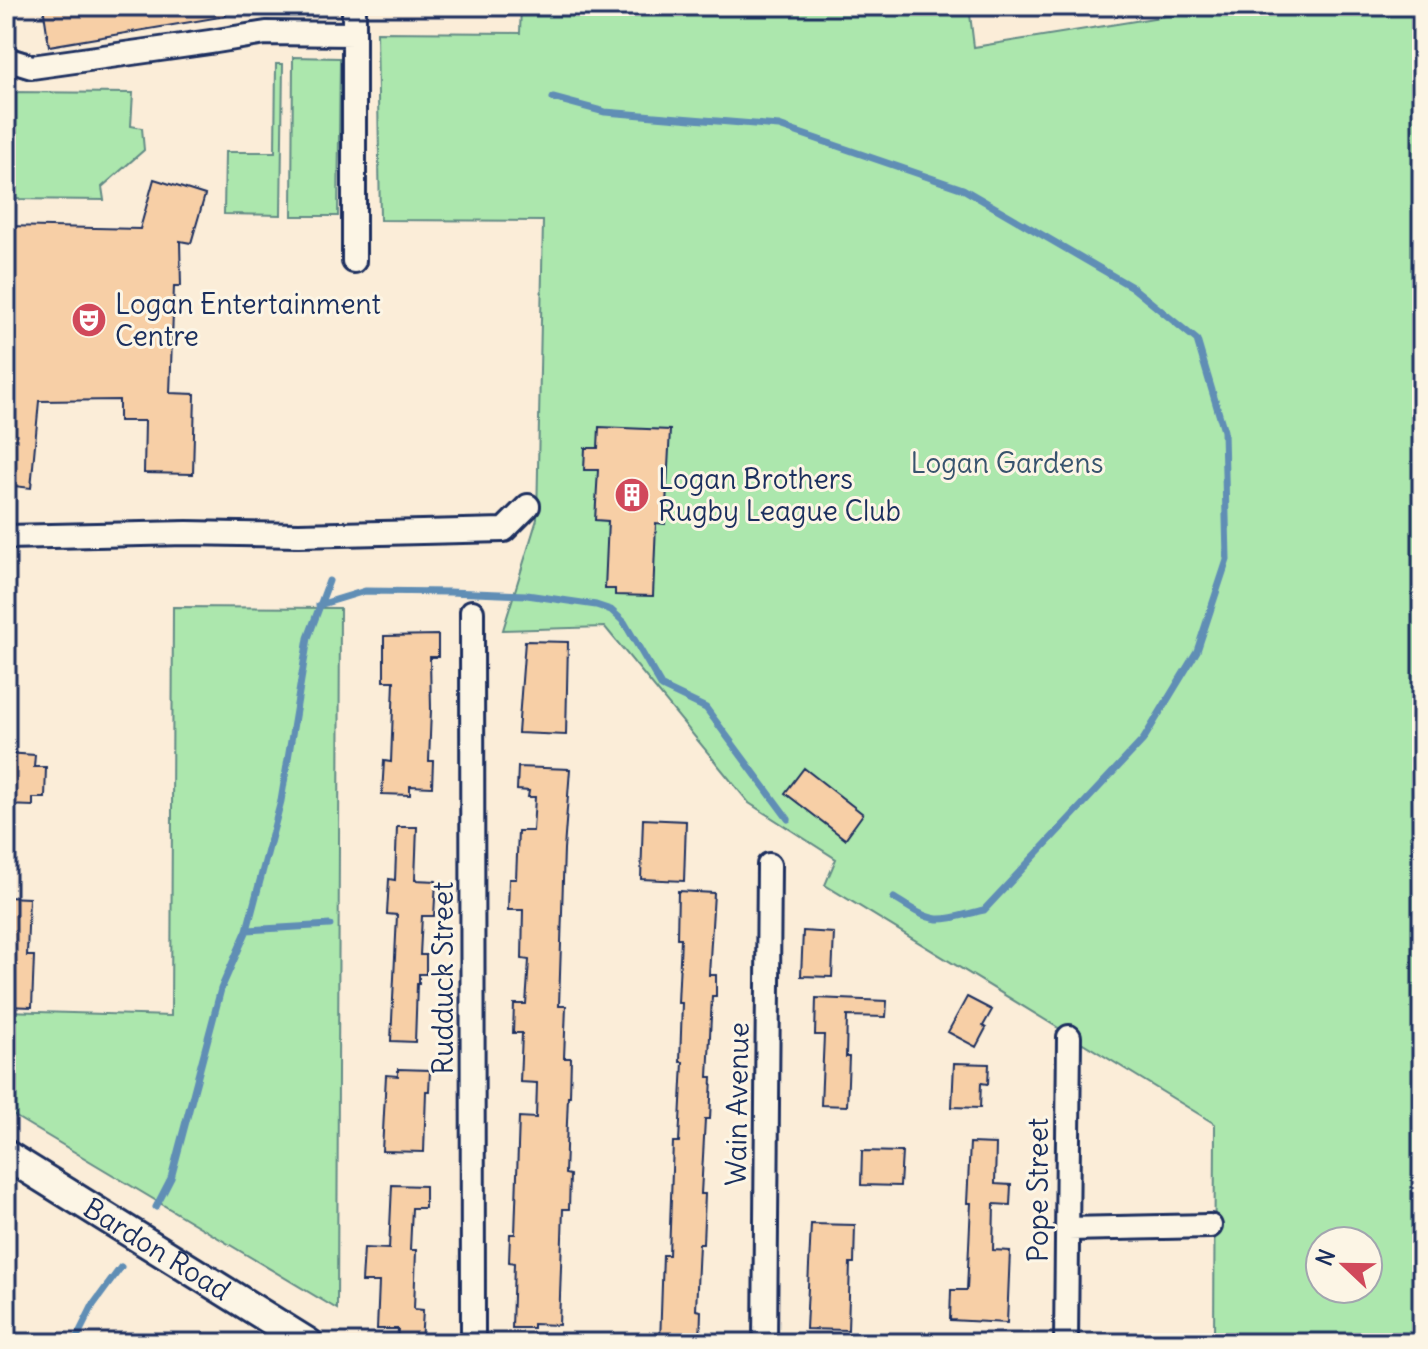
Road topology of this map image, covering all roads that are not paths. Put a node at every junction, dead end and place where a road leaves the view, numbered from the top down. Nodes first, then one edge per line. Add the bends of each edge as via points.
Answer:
1 (354, 6) edge
2 (353, 34) junction
3 (6, 59) edge
4 (354, 261) dead end
5 (528, 506) dead end
6 (6, 537) edge
7 (472, 612) dead end
8 (769, 865) dead end
9 (1069, 1037) dead end
10 (6, 1155) edge
11 (1210, 1226) dead end
12 (1068, 1229) junction
13 (308, 1343) edge
14 (473, 1343) edge
15 (765, 1343) edge
16 (1066, 1343) edge

1 - 2 street
2 - 3 street via 266,33 32,67
2 - 4 street
5 - 6 street via 504,530
7 - 14 street, Rudduck Street
8 - 15 street, Wain Avenue
9 - 12 street, Pope Street
10 - 13 street, Bardon Road
11 - 12 street
12 - 16 street, Pope Street

